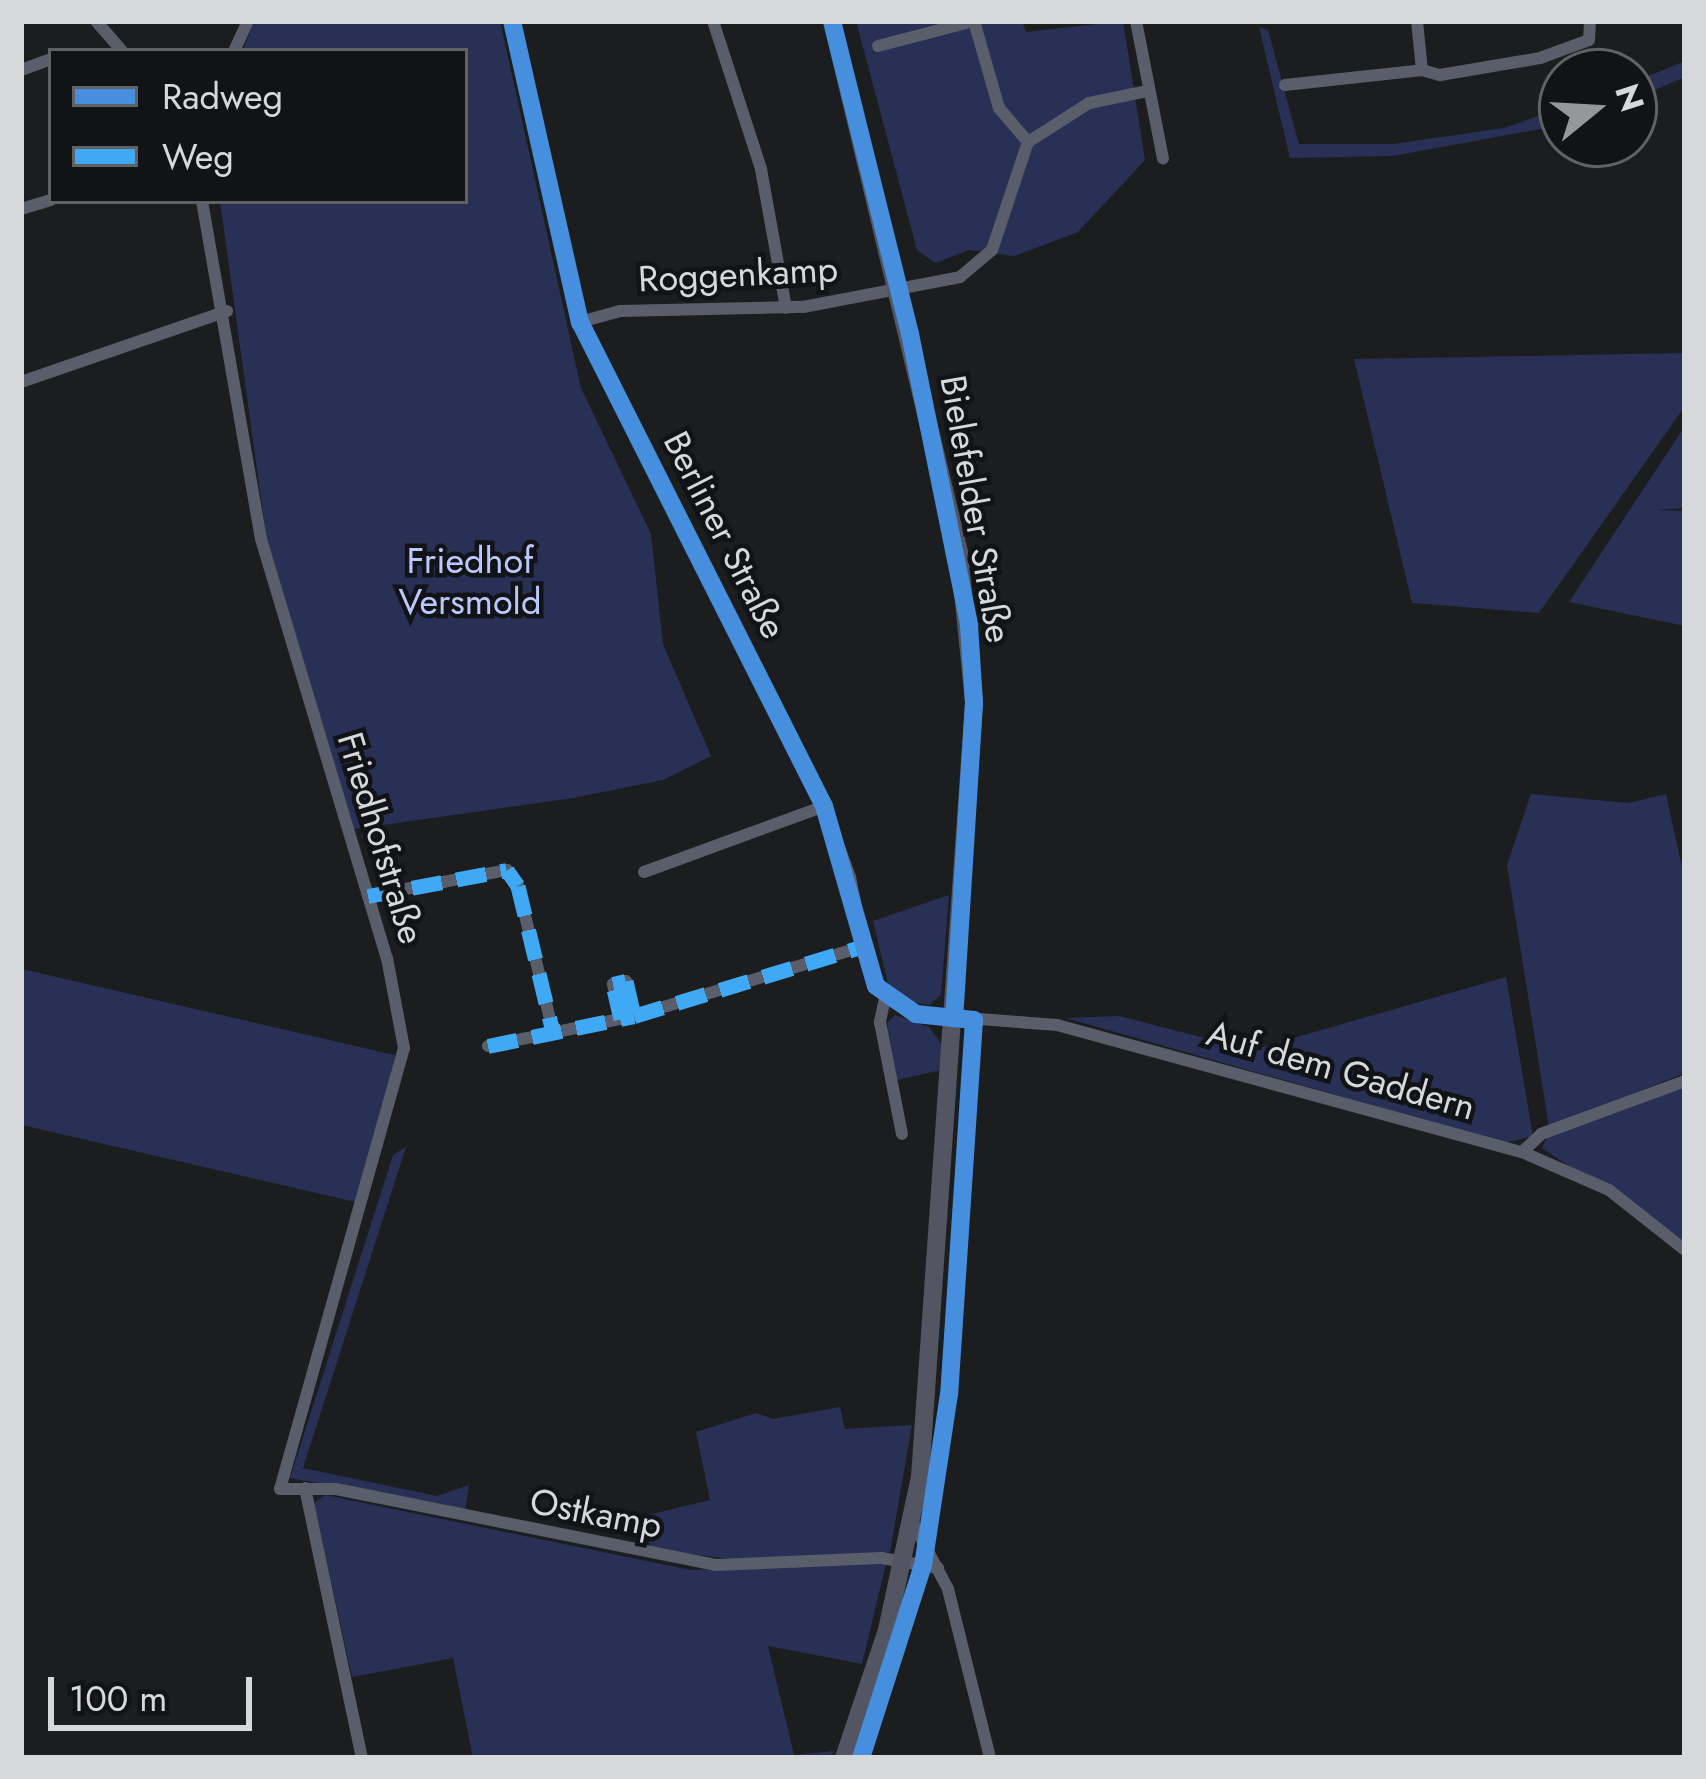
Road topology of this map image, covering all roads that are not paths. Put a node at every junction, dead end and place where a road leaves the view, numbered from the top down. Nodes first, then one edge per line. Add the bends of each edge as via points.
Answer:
1 (96, 21) edge
2 (512, 21) edge
3 (713, 21) edge
4 (832, 21) edge
5 (974, 21) edge
6 (1136, 21) edge
7 (1417, 21) edge
8 (1591, 21) edge
9 (878, 46) dead end
10 (119, 48) edge
11 (1421, 70) junction
12 (1286, 85) dead end
13 (1147, 91) junction
14 (1028, 142) junction
15 (1163, 158) dead end
16 (202, 204) edge
17 (900, 290) junction
18 (786, 308) junction
19 (227, 311) junction
20 (580, 322) junction
21 (21, 382) edge
22 (824, 806) junction
23 (644, 872) dead end
24 (368, 896) junction
25 (865, 946) junction
26 (886, 998) junction
27 (954, 1018) junction
28 (553, 1032) junction
29 (488, 1046) dead end
30 (1685, 1081) edge
31 (902, 1134) dead end
32 (1522, 1152) junction
33 (1685, 1250) edge
34 (304, 1488) junction
35 (280, 1489) joint
36 (912, 1521) junction
37 (904, 1562) junction
38 (938, 1568) junction
39 (362, 1758) edge
40 (844, 1758) edge
41 (989, 1758) edge

1 - 10 street
2 - 20 street, Berliner Straße
3 - 18 street via 761,169
4 - 17 main road, Bielefelder Straße
5 - 9 street
5 - 14 street via 999,108
6 - 13 street
7 - 11 street
8 - 11 street via 1589,40 1540,58 1488,71
11 - 12 street
13 - 14 street via 1068,112
13 - 15 street
14 - 17 street, Roggenkamp via 992,250 961,277
16 - 19 street, Friedhofstraße via 212,278
17 - 18 street, Roggenkamp
17 - 27 main road, Bielefelder Straße via 969,625 974,703
18 - 20 street, Roggenkamp via 620,311
19 - 21 street
19 - 24 street, Friedhofstraße via 261,539
20 - 22 street, Berliner Straße
22 - 23 street
22 - 25 street, Berliner Straße
24 - 28 street via 507,870
24 - 35 street, Friedhofstraße via 396,994 401,1064
25 - 26 street, Berliner Straße
25 - 28 street
26 - 27 street via 916,1014
26 - 31 street, Berliner Straße via 880,1022
27 - 32 street, Auf dem Gaddern via 1057,1024
27 - 36 main road, Bielefelder Straße via 930,1382
28 - 29 street
30 - 32 street via 1541,1135
32 - 33 street, Auf dem Gaddern via 1609,1190
34 - 35 street, Ostkamp
34 - 37 street, Ostkamp via 715,1565
34 - 39 street
36 - 37 main road, Bielefelder Straße
36 - 38 street
37 - 38 street, Ostkamp
37 - 40 main road, Bielefelder Straße
38 - 41 street

